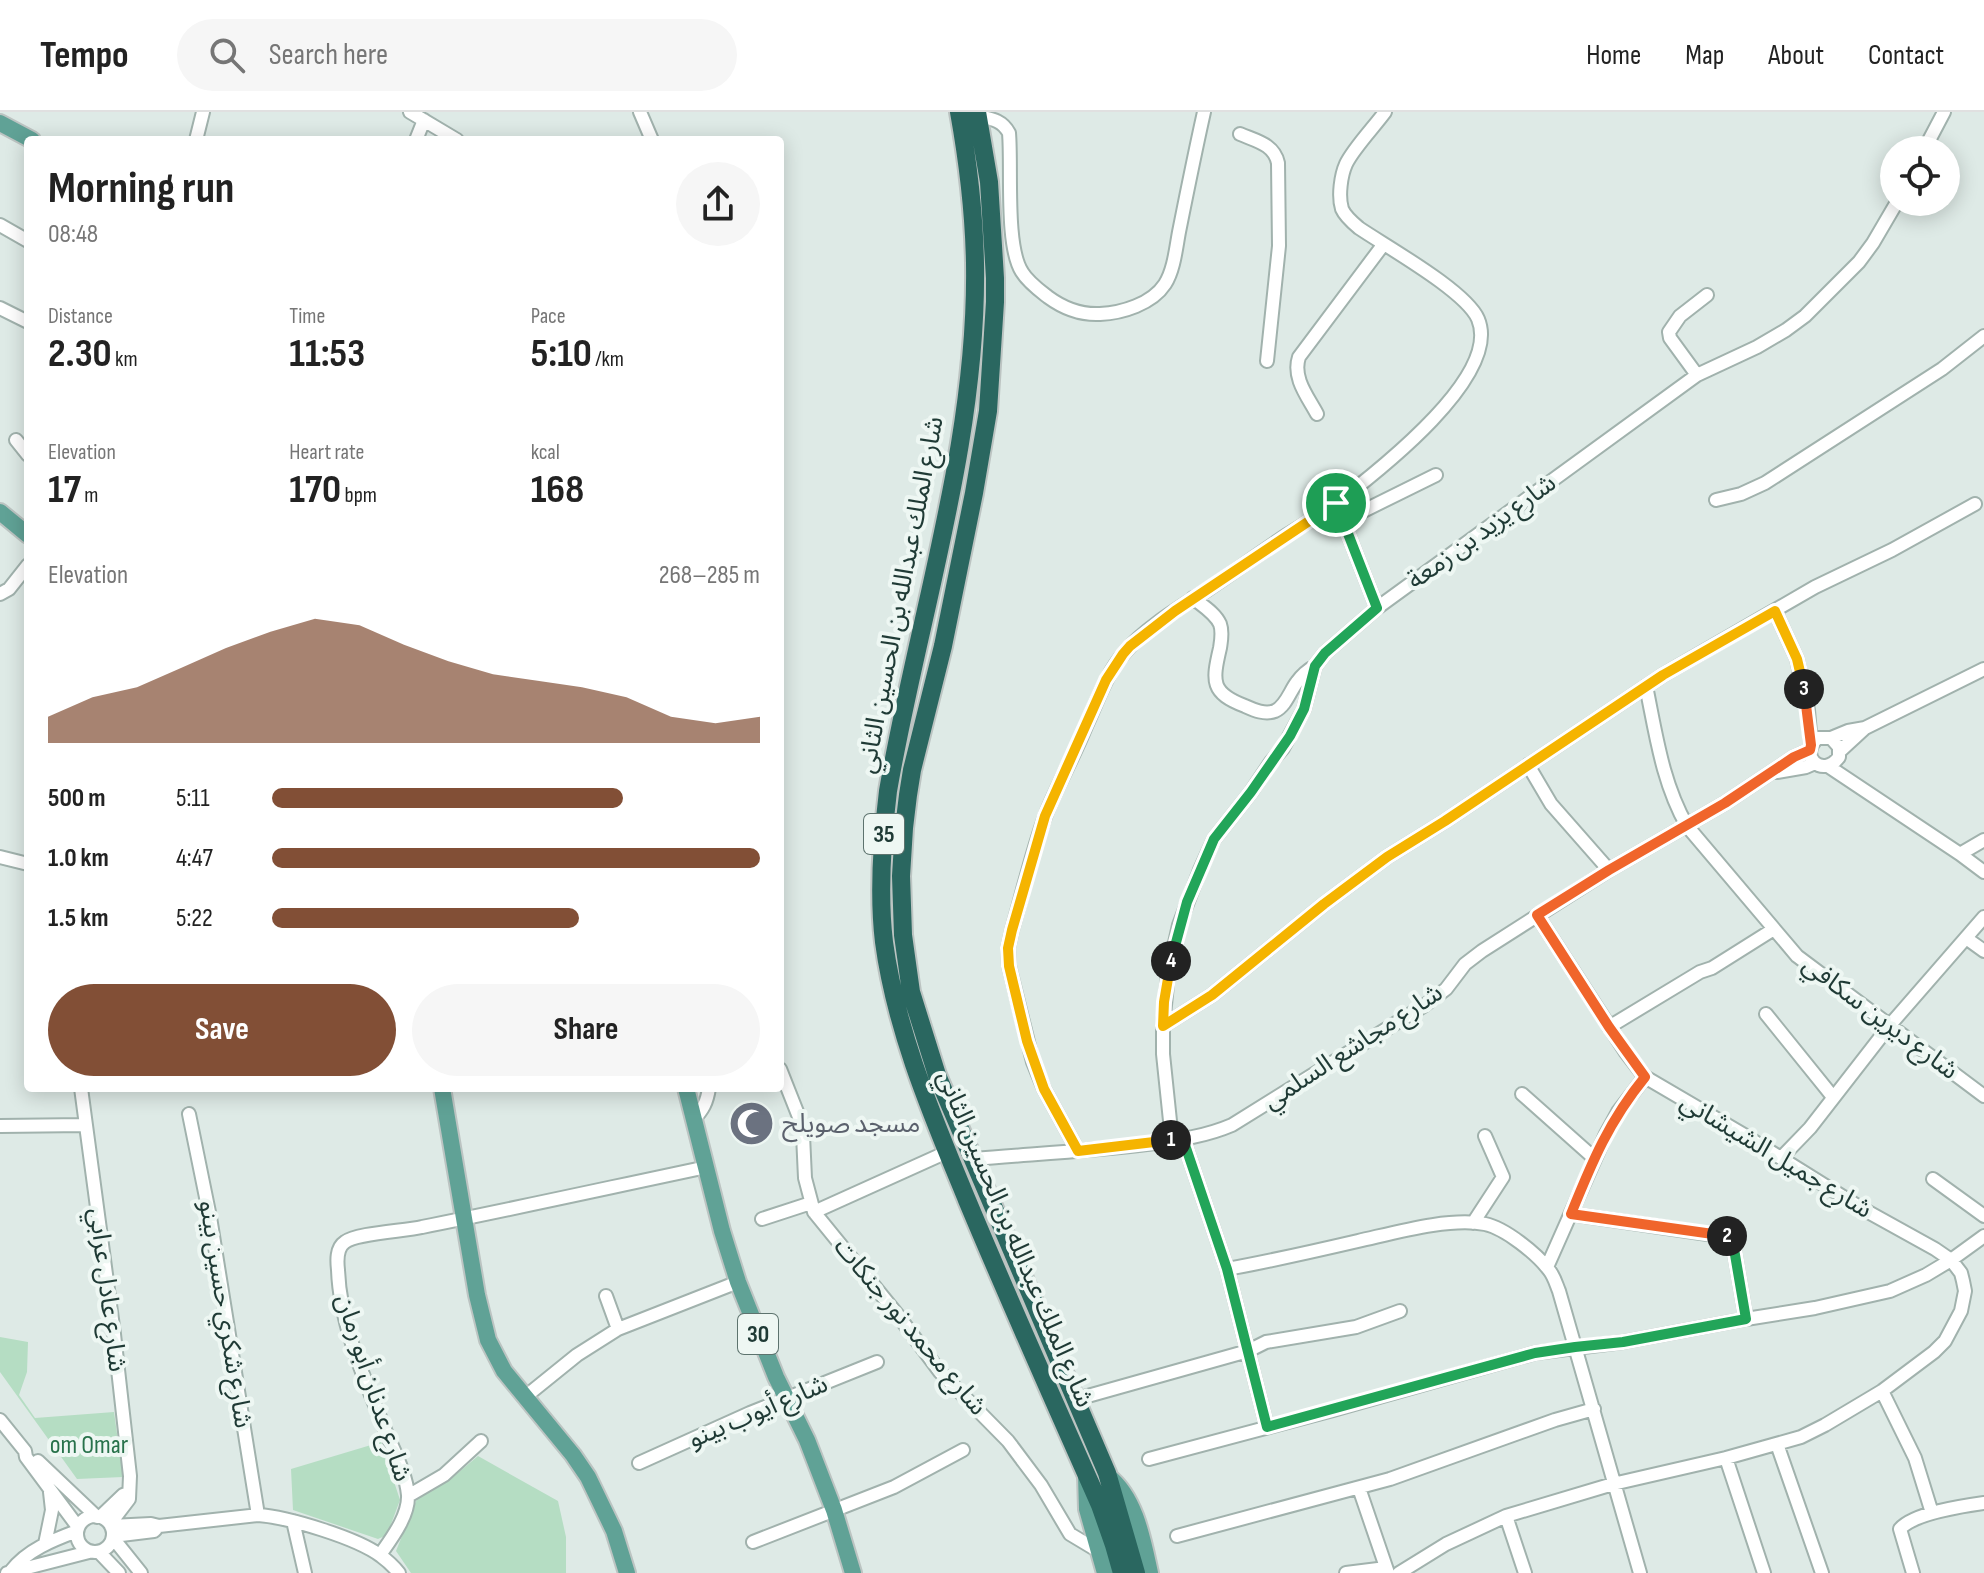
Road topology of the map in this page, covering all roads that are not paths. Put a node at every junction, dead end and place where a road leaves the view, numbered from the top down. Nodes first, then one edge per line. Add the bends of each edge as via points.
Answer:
1 (203, 112) edge
2 (410, 112) edge
3 (640, 112) edge
4 (959, 112) edge
5 (1204, 112) edge
6 (1385, 112) edge
7 (1944, 112) edge
8 (978, 114) edge
9 (424, 120) junction
10 (0, 123) edge
11 (1240, 134) dead end
12 (24, 136) edge
13 (197, 136) edge
14 (418, 136) edge
15 (450, 136) edge
16 (650, 136) edge
17 (1931, 136) edge
18 (1889, 216) edge
19 (0, 225) edge
20 (24, 239) edge
21 (1383, 245) junction
22 (1707, 295) dead end
23 (0, 308) edge
24 (24, 320) edge
25 (1984, 336) edge
26 (1267, 361) dead end
27 (1697, 375) junction
28 (1317, 414) dead end
29 (16, 440) dead end
30 (24, 450) edge
31 (1436, 475) dead end
32 (1716, 500) dead end
33 (1336, 503) junction
34 (1975, 504) dead end
35 (0, 512) edge
36 (1343, 521) junction
37 (24, 532) edge
38 (24, 570) edge
39 (0, 594) edge
40 (1193, 598) junction
41 (1377, 608) junction
42 (1775, 611) junction
43 (1315, 666) junction
44 (1984, 669) edge
45 (1646, 686) junction
46 (1808, 710) junction
47 (1865, 728) junction
48 (1830, 738) junction
49 (1839, 754) junction
50 (1816, 756) junction
51 (1528, 765) junction
52 (1855, 785) junction
53 (1687, 826) junction
54 (1984, 840) edge
55 (1960, 854) junction
56 (0, 857) edge
57 (24, 863) edge
58 (1609, 870) junction
59 (1984, 872) edge
60 (1537, 915) junction
61 (1984, 917) edge
62 (1774, 929) junction
63 (1966, 938) junction
64 (1984, 951) edge
65 (1766, 1014) dead end
66 (1890, 1025) junction
67 (1163, 1026) junction
68 (1609, 1027) junction
69 (1645, 1077) junction
70 (784, 1079) edge
71 (81, 1092) edge
72 (443, 1092) edge
73 (687, 1092) edge
74 (708, 1092) edge
75 (1522, 1094) dead end
76 (1984, 1096) edge
77 (1833, 1097) junction
78 (189, 1114) dead end
79 (693, 1120) junction
80 (85, 1125) junction
81 (0, 1126) edge
82 (1485, 1136) dead end
83 (1177, 1140) junction
84 (1078, 1151) junction
85 (947, 1152) junction
86 (1594, 1158) junction
87 (1781, 1158) junction
88 (974, 1159) junction
89 (707, 1167) junction
90 (1933, 1179) dead end
91 (813, 1208) junction
92 (1571, 1214) junction
93 (1984, 1216) edge
94 (464, 1218) junction
95 (762, 1219) dead end
96 (1473, 1223) junction
97 (1984, 1236) edge
98 (1951, 1260) junction
99 (1547, 1267) junction
100 (1227, 1269) junction
101 (738, 1282) junction
102 (606, 1296) dead end
103 (1400, 1311) dead end
104 (1746, 1319) junction
105 (618, 1329) junction
106 (1575, 1347) junction
107 (1248, 1351) junction
108 (877, 1362) dead end
109 (1882, 1391) junction
110 (525, 1397) junction
111 (788, 1398) junction
112 (1077, 1399) junction
113 (1594, 1409) junction
114 (0, 1420) edge
115 (1267, 1427) junction
116 (481, 1441) dead end
117 (1777, 1444) junction
118 (963, 1450) dead end
119 (25, 1451) junction
120 (1726, 1458) junction
121 (1149, 1459) dead end
122 (639, 1463) dead end
123 (1086, 1473) junction
124 (1108, 1476) junction
125 (1613, 1484) junction
126 (49, 1485) junction
127 (1359, 1488) junction
128 (408, 1496) junction
129 (1984, 1503) edge
130 (834, 1510) junction
131 (1932, 1513) junction
132 (258, 1515) junction
133 (1506, 1516) junction
134 (293, 1521) junction
135 (107, 1526) junction
136 (78, 1529) junction
137 (1177, 1536) dead end
138 (753, 1542) dead end
139 (45, 1544) junction
140 (94, 1552) junction
141 (1100, 1552) junction
142 (380, 1555) junction
143 (1387, 1571) edge
144 (9, 1572) edge
145 (119, 1573) edge
146 (141, 1573) edge
147 (305, 1573) edge
148 (399, 1573) edge
149 (627, 1573) edge
150 (853, 1573) edge
151 (1105, 1573) edge
152 (1122, 1573) edge
153 (1136, 1573) edge
154 (1150, 1573) edge
155 (1346, 1573) edge
156 (1399, 1573) edge
157 (1525, 1573) edge
158 (1640, 1573) edge
159 (1764, 1573) edge
160 (1822, 1573) edge
161 (1913, 1573) edge

1 - 13 street
2 - 9 street
3 - 16 street
4 - 85 highway, شارع الملك عبدالله بن الحسين الثاني / 35 via 975,249 970,364 959,451 888,791 882,892 882,924 899,1015
5 - 8 street via 1167,282 1136,305 1092,314 1056,302 1021,271 1013,244 1009,133 999,121
6 - 21 street via 1346,163 1341,194 1350,220
7 - 17 street
8 - 88 highway, شارع الملك عبدالله بن الحسين الثاني / 35 via 995,278 988,411 947,630 912,770 901,876 911,992 937,1075
9 - 14 street
9 - 15 street
10 - 12 main road
11 - 26 street via 1270,147 1278,163 1279,246
18 - 27 street, شارع يزيد بن زمعة via 1859,262 1805,316 1757,347
19 - 20 street
21 - 28 street via 1299,357 1297,376
21 - 33 street via 1429,273 1472,309 1481,328 1480,348 1459,390 1435,418
22 - 27 street via 1669,332
23 - 24 street
25 - 32 street via 1765,483
27 - 41 street, شارع يزيد بن زمعة
29 - 30 street
31 - 36 street
33 - 36 street
33 - 40 street
34 - 42 street
35 - 37 main road
36 - 41 street
38 - 39 street
40 - 43 street, شارع يزيد بن زمعة via 1219,621 1215,684 1225,697 1255,710 1278,709
40 - 84 street via 1130,646 1106,680 1045,816 1009,939 1009,966 1033,1062
41 - 43 street, شارع يزيد بن زمعة
42 - 45 street
42 - 46 street via 1797,659
43 - 67 street via 1304,709 1290,736 1214,839 1200,870 1174,945
44 - 47 street
45 - 51 street
45 - 53 street, شارع ديرين سكافي via 1667,781
46 - 48 street
46 - 50 street
47 - 48 street
47 - 49 street
48 - 49 street
48 - 50 street via 1818,738
49 - 50 street via 1834,763
49 - 52 street
50 - 52 street
50 - 53 street, شارع مجاشع السلمي via 1794,757
51 - 58 street via 1556,811
51 - 67 street via 1387,857 1212,995
52 - 55 street
53 - 58 street, شارع مجاشع السلمي
53 - 62 street, شارع ديرين سكافي
54 - 55 street
55 - 59 street
56 - 57 street
58 - 60 street, شارع مجاشع السلمي
60 - 68 street, شارع جميل الشيشاني
60 - 83 street, شارع مجاشع السلمي via 1465,964 1425,1005 1245,1118 1212,1133
61 - 63 street
62 - 66 street, شارع ديرين سكافي via 1808,966
62 - 68 street
63 - 64 street
63 - 66 street
65 - 77 street
66 - 76 street, شارع ديرين سكافي
66 - 77 street
67 - 83 street
68 - 69 street, شارع جميل الشيشاني
69 - 86 street via 1618,1112
69 - 87 street, شارع جميل الشيشاني
70 - 91 street, شارع محمد نور جنكات via 799,1117
71 - 80 street, شارع عادل عرابي
72 - 94 main road
73 - 79 main road, 30
74 - 79 street via 702,1112
75 - 86 street
77 - 87 street
78 - 132 street, شارع شكري حسين بينو
79 - 89 main road, 30
80 - 81 street
80 - 135 street, شارع عادل عرابي via 130,1471 128,1493
82 - 96 street via 1503,1177
83 - 84 street, شارع مجاشع السلمي
83 - 100 street
84 - 88 street, شارع مجاشع السلمي
85 - 91 street
85 - 123 highway, شارع الملك عبدالله بن الحسين الثاني / 35
86 - 92 street
87 - 98 street, شارع جميل الشيشاني
88 - 112 highway, شارع الملك عبدالله بن الحسين الثاني / 35
89 - 94 street
89 - 101 main road, 30
90 - 93 street
91 - 95 street
91 - 141 street, شارع محمد نور جنكات via 940,1372 1008,1441 1070,1534
92 - 99 street
92 - 104 street via 1728,1237
94 - 110 main road via 488,1340
94 - 128 street, شارع عدنان أبو رمان via 357,1237 346,1240 339,1250 338,1279 351,1336
96 - 99 street via 1495,1227
96 - 100 street via 1426,1227
97 - 98 street
98 - 104 street via 1890,1291
98 - 109 street via 1965,1291 1954,1326 1934,1352
99 - 106 street
100 - 107 street
101 - 105 street
101 - 111 main road, 30
102 - 105 street
103 - 107 street via 1356,1327 1266,1342
104 - 106 street
105 - 110 street
106 - 113 street
106 - 115 street via 1492,1364
107 - 112 street
107 - 115 street
108 - 111 street, شارع أيوب بينو
109 - 117 street via 1825,1425
109 - 131 street via 1915,1458
110 - 149 main road via 588,1477
111 - 122 street, شارع أيوب بينو
111 - 130 main road, 30
112 - 124 highway, شارع الملك عبدالله بن الحسين الثاني / 35
113 - 125 street
113 - 127 street
114 - 119 street
115 - 121 street
116 - 128 street via 444,1475
117 - 120 street
117 - 160 street
118 - 130 street via 894,1487
119 - 126 street
119 - 135 street
120 - 125 street
120 - 159 street
123 - 141 main road via 1087,1509
123 - 152 highway, شارع الملك عبدالله بن الحسين الثاني / 35
124 - 153 highway, شارع الملك عبدالله بن الحسين الثاني / 35
124 - 154 main road via 1126,1496
125 - 133 street
125 - 158 street
126 - 136 street
126 - 139 street via 53,1502
127 - 137 street
127 - 143 street
128 - 142 street, شارع عدنان أبو رمان via 398,1528
129 - 131 street
130 - 138 street
130 - 150 main road, 30
131 - 161 street via 1900,1529
132 - 134 street
132 - 135 street via 159,1526 154,1531
133 - 156 street
133 - 157 street
134 - 142 street
134 - 147 street
135 - 136 street via 84,1520
135 - 140 street via 108,1547
135 - 146 street
136 - 139 street
136 - 140 street via 79,1543
139 - 144 street
140 - 144 street
140 - 145 street
141 - 151 main road
142 - 148 street
143 - 155 street

